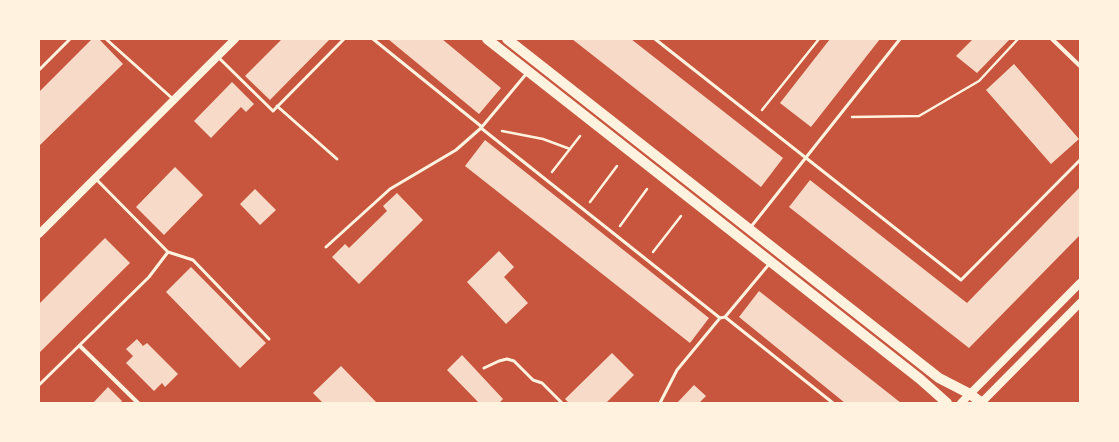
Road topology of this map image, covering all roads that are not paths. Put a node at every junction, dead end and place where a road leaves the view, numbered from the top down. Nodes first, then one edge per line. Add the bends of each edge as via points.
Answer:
1 (70, 39) edge
2 (106, 39) edge
3 (235, 39) edge
4 (344, 39) edge
5 (373, 39) edge
6 (488, 39) edge
7 (507, 39) edge
8 (655, 39) edge
9 (900, 39) edge
10 (1052, 39) edge
11 (217, 57) junction
12 (1080, 66) edge
13 (39, 70) edge
14 (528, 71) junction
15 (175, 100) junction
16 (278, 106) junction
17 (481, 128) junction
18 (337, 158) dead end
19 (806, 160) junction
20 (1080, 160) edge
21 (95, 178) junction
22 (749, 230) junction
23 (39, 234) edge
24 (326, 247) dead end
25 (168, 252) junction
26 (772, 262) junction
27 (1080, 283) edge
28 (1080, 303) edge
29 (725, 317) junction
30 (720, 318) junction
31 (269, 339) dead end
32 (80, 346) junction
33 (484, 368) dead end
34 (39, 385) edge
35 (970, 394) junction
36 (138, 403) edge
37 (562, 403) edge
38 (660, 403) edge
39 (833, 403) edge
40 (947, 403) edge
41 (961, 403) edge
42 (981, 403) edge

1 - 13 lane
2 - 15 lane
3 - 11 main road
4 - 16 lane
5 - 17 lane
6 - 14 main road
7 - 22 main road
8 - 19 lane
9 - 19 lane
10 - 12 street
11 - 15 main road
11 - 16 lane via 272,111
14 - 17 lane
14 - 26 main road
15 - 21 main road
16 - 18 lane
17 - 24 lane via 456,150 390,189
17 - 30 lane
19 - 20 lane via 961,280
19 - 22 lane
21 - 23 main road
21 - 25 lane
22 - 35 main road via 939,378
25 - 31 lane via 193,260
25 - 32 lane via 149,277
26 - 29 lane
26 - 40 main road
27 - 35 main road
28 - 42 main road
29 - 30 lane
29 - 39 lane
30 - 38 lane via 677,370
32 - 34 lane
32 - 36 street
33 - 37 lane via 507,359 514,361
35 - 41 main road
35 - 42 main road

